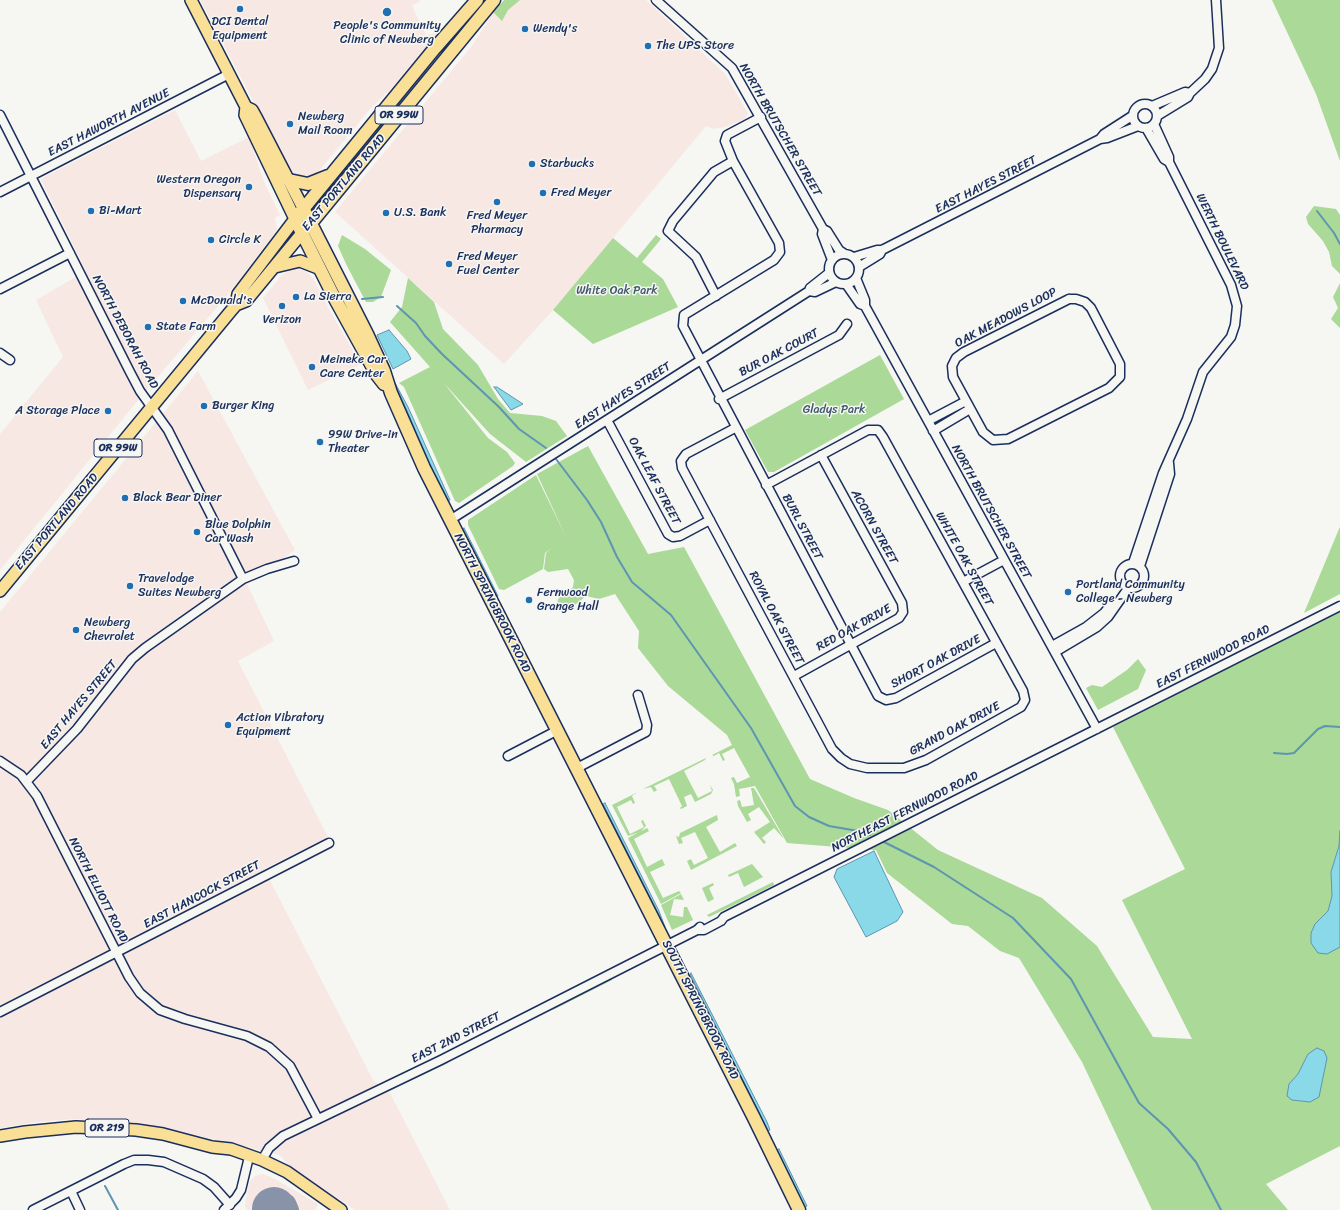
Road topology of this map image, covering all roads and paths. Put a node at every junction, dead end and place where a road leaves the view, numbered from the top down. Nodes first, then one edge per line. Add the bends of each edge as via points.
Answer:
1 (190, 0) edge
2 (494, 0) edge
3 (656, 0) edge
4 (1216, 0) edge
5 (474, 1) edge
6 (229, 74) junction
7 (1190, 93) junction
8 (1152, 106) junction
9 (246, 107) junction
10 (0, 115) edge
11 (1132, 116) junction
12 (1157, 116) junction
13 (761, 117) junction
14 (1154, 124) junction
15 (1142, 127) junction
16 (1100, 139) junction
17 (733, 160) junction
18 (1169, 162) junction
19 (31, 176) junction
20 (330, 176) junction
21 (289, 180) junction
22 (0, 192) edge
23 (303, 208) junction
24 (295, 219) junction
25 (311, 223) junction
26 (823, 228) junction
27 (302, 233) junction
28 (882, 250) junction
29 (70, 253) junction
30 (845, 254) junction
31 (854, 258) junction
32 (832, 260) junction
33 (275, 266) junction
34 (860, 267) junction
35 (318, 268) junction
36 (829, 273) junction
37 (856, 278) junction
38 (836, 282) junction
39 (846, 284) junction
40 (0, 289) edge
41 (809, 291) junction
42 (716, 296) junction
43 (236, 305) junction
44 (865, 306) junction
45 (847, 324) dead end
46 (0, 353) edge
47 (366, 353) junction
48 (10, 360) dead end
49 (700, 361) junction
50 (384, 371) junction
51 (391, 393) junction
52 (719, 399) junction
53 (966, 401) junction
54 (152, 407) junction
55 (970, 409) junction
56 (607, 420) junction
57 (928, 421) junction
58 (735, 428) junction
59 (933, 431) junction
60 (821, 455) junction
61 (766, 485) junction
62 (450, 520) junction
63 (710, 520) junction
64 (1004, 560) junction
65 (294, 561) dead end
66 (1136, 565) junction
67 (243, 579) junction
68 (963, 582) junction
69 (1127, 586) junction
70 (0, 591) edge
71 (1340, 606) edge
72 (903, 612) joint
73 (996, 643) junction
74 (851, 644) junction
75 (1053, 649) junction
76 (794, 676) junction
77 (638, 695) dead end
78 (886, 700) joint
79 (1025, 700) joint
80 (1097, 729) junction
81 (558, 730) junction
82 (508, 756) dead end
83 (0, 761) edge
84 (577, 768) junction
85 (867, 768) joint
86 (27, 781) junction
87 (599, 810) joint
88 (329, 843) dead end
89 (667, 944) junction
90 (117, 953) junction
91 (0, 1012) edge
92 (318, 1119) junction
93 (0, 1136) edge
94 (212, 1147) junction
95 (262, 1160) junction
96 (248, 1162) junction
97 (298, 1181) junction
98 (71, 1191) junction
99 (227, 1207) edge
100 (33, 1210) edge
101 (80, 1210) edge
102 (341, 1210) edge
103 (799, 1210) edge

1 - 6 main road, NORTH SPRINGBROOK ROAD
2 - 25 highway, EAST PORTLAND ROAD / OR 99W
3 - 13 street, NORTH BRUTSCHER STREET via 732,68
4 - 7 street via 1219,34 1216,60 1205,80
5 - 20 highway, EAST PORTLAND ROAD / OR 99W
6 - 9 main road, NORTH SPRINGBROOK ROAD
6 - 19 street, EAST HAWORTH AVENUE
7 - 8 street via 1185,92
7 - 12 street via 1188,97
8 - 11 street via 1145,103 1139,105
8 - 12 street
9 - 21 main road, NORTH SPRINGBROOK ROAD via 252,110
9 - 24 main road, NORTH SPRINGBROOK ROAD via 244,115
10 - 19 street, NORTH DEBORAH ROAD
11 - 15 street
11 - 16 street, EAST HAYES STREET
12 - 14 street
13 - 17 street via 727,136 725,141
13 - 26 street, NORTH BRUTSCHER STREET
14 - 15 street
14 - 18 street, WERTH BOULEVARD
15 - 16 street, EAST HAYES STREET
15 - 18 street, WERTH BOULEVARD via 1164,159
16 - 28 street, EAST HAYES STREET
17 - 42 street via 714,172 668,231 696,257
17 - 42 street via 779,243 780,252 778,257
18 - 66 street, WERTH BOULEVARD via 1231,285 1237,306 1231,337 1203,372 1187,418 1163,473
19 - 22 street, EAST HAWORTH AVENUE
19 - 29 street, NORTH DEBORAH ROAD
20 - 21 highway via 308,184
20 - 23 highway, EAST PORTLAND ROAD / OR 99W
21 - 23 main road, NORTH SPRINGBROOK ROAD
23 - 24 highway, EAST PORTLAND ROAD / OR 99W
23 - 25 highway, NORTH SPRINGBROOK ROAD
24 - 27 highway, NORTH SPRINGBROOK ROAD
24 - 43 main road, EAST PORTLAND ROAD / OR 99W via 238,294
25 - 27 highway, EAST PORTLAND ROAD / OR 99W
25 - 50 highway, NORTH SPRINGBROOK ROAD
26 - 30 street, NORTH BRUTSCHER STREET
26 - 32 street, NORTH BRUTSCHER STREET via 822,234
27 - 33 main road, EAST PORTLAND ROAD / OR 99W
27 - 35 highway, NORTH SPRINGBROOK ROAD
28 - 31 street, EAST HAYES STREET
28 - 34 street, EAST HAYES STREET
29 - 40 street
29 - 54 street, NORTH DEBORAH ROAD via 130,372
30 - 31 street
30 - 32 street via 840,254
31 - 34 street
32 - 36 street
33 - 35 main road via 300,261
33 - 43 main road, EAST PORTLAND ROAD / OR 99W via 246,301
34 - 37 street
35 - 47 highway, NORTH SPRINGBROOK ROAD
36 - 38 street
36 - 41 street, EAST HAYES STREET
37 - 39 street
37 - 44 street, NORTH BRUTSCHER STREET
38 - 39 street
38 - 41 street, EAST HAYES STREET via 815,292
39 - 44 street, NORTH BRUTSCHER STREET via 860,304
41 - 49 street, EAST HAYES STREET
42 - 49 street, BURL STREET via 687,313 682,319
43 - 54 main road, EAST PORTLAND ROAD / OR 99W
44 - 57 street, NORTH BRUTSCHER STREET
45 - 52 street, BUR OAK COURT via 839,335
46 - 48 street
47 - 50 highway via 369,351 378,368
47 - 51 highway, NORTH SPRINGBROOK ROAD via 377,375
49 - 52 street, BURL STREET
49 - 56 street, EAST HAYES STREET
50 - 51 highway, NORTH SPRINGBROOK ROAD
51 - 62 highway, NORTH SPRINGBROOK ROAD
52 - 58 street, BURL STREET
53 - 55 street, OAK MEADOWS LOOP
53 - 55 street, OAK MEADOWS LOOP via 953,377 952,366 956,358 1069,299 1085,302 1091,308 1120,364 1120,378 1116,383 1002,441 987,437
53 - 57 street
54 - 67 street, NORTH DEBORAH ROAD via 168,430
54 - 70 main road, EAST PORTLAND ROAD / OR 99W
55 - 59 street
56 - 62 street, EAST HAYES STREET
56 - 63 street, OAK LEAF STREET via 668,534 673,537 680,536
57 - 59 street, NORTH BRUTSCHER STREET
58 - 61 street, BURL STREET
58 - 63 street, ROYAL OAK STREET via 686,454 681,461 682,468
59 - 64 street, NORTH BRUTSCHER STREET
60 - 61 street
60 - 68 street, WHITE OAK STREET via 868,430 878,430
60 - 72 street, ACORN STREET via 902,603
61 - 74 street, BURL STREET
62 - 81 highway, NORTH SPRINGBROOK ROAD
63 - 76 street, ROYAL OAK STREET
64 - 68 street
64 - 75 street, NORTH BRUTSCHER STREET
65 - 67 street, EAST HAYES STREET
66 - 69 street, WERTH BOULEVARD via 1124,566 1120,572 1121,581
66 - 69 street, WERTH BOULEVARD via 1144,574 1142,582 1135,587
67 - 86 street, EAST HAYES STREET via 132,659 77,729
68 - 73 street, WHITE OAK STREET
69 - 75 street, WERTH BOULEVARD via 1108,617 1097,627
71 - 80 street, EAST FERNWOOD ROAD
72 - 74 street, RED OAK DRIVE via 899,618
73 - 78 street, SHORT OAK DRIVE via 896,698
73 - 79 street, WHITE OAK STREET via 1023,691
74 - 76 street, RED OAK DRIVE
74 - 78 street, BURL STREET via 878,696
75 - 80 street, NORTH BRUTSCHER STREET
76 - 85 street, ROYAL OAK STREET via 832,749 850,764
77 - 84 street via 647,725 646,732
79 - 85 street, GRAND OAK DRIVE via 1021,707 913,766 896,769
80 - 89 street, NORTHEAST FERNWOOD ROAD
81 - 82 street
81 - 84 highway, NORTH SPRINGBROOK ROAD
83 - 86 street, NORTH ELLIOTT ROAD
84 - 87 highway, NORTH SPRINGBROOK ROAD
86 - 90 street, NORTH ELLIOTT ROAD
87 - 89 highway, SOUTH SPRINGBROOK ROAD
88 - 90 street, EAST HANCOCK STREET
89 - 92 street, EAST 2ND STREET via 441,1060
89 - 103 highway, SOUTH SPRINGBROOK ROAD
90 - 91 street, EAST HANCOCK STREET
90 - 92 street, NORTH ELLIOTT ROAD via 129,977 144,997 160,1010 247,1036 273,1050 290,1066
92 - 95 street, EAST 2ND STREET via 278,1139
93 - 94 main road, OR 219 via 48,1129 100,1128 163,1134
94 - 95 main road, OR 219
94 - 96 main road, OR 219
95 - 97 main road, OR 219 via 287,1172
96 - 97 main road, OR 219
96 - 99 street via 241,1190
97 - 102 main road, OR 219
98 - 99 street via 124,1164 134,1160 148,1160 164,1162 203,1179 214,1187
98 - 100 street
98 - 101 street

